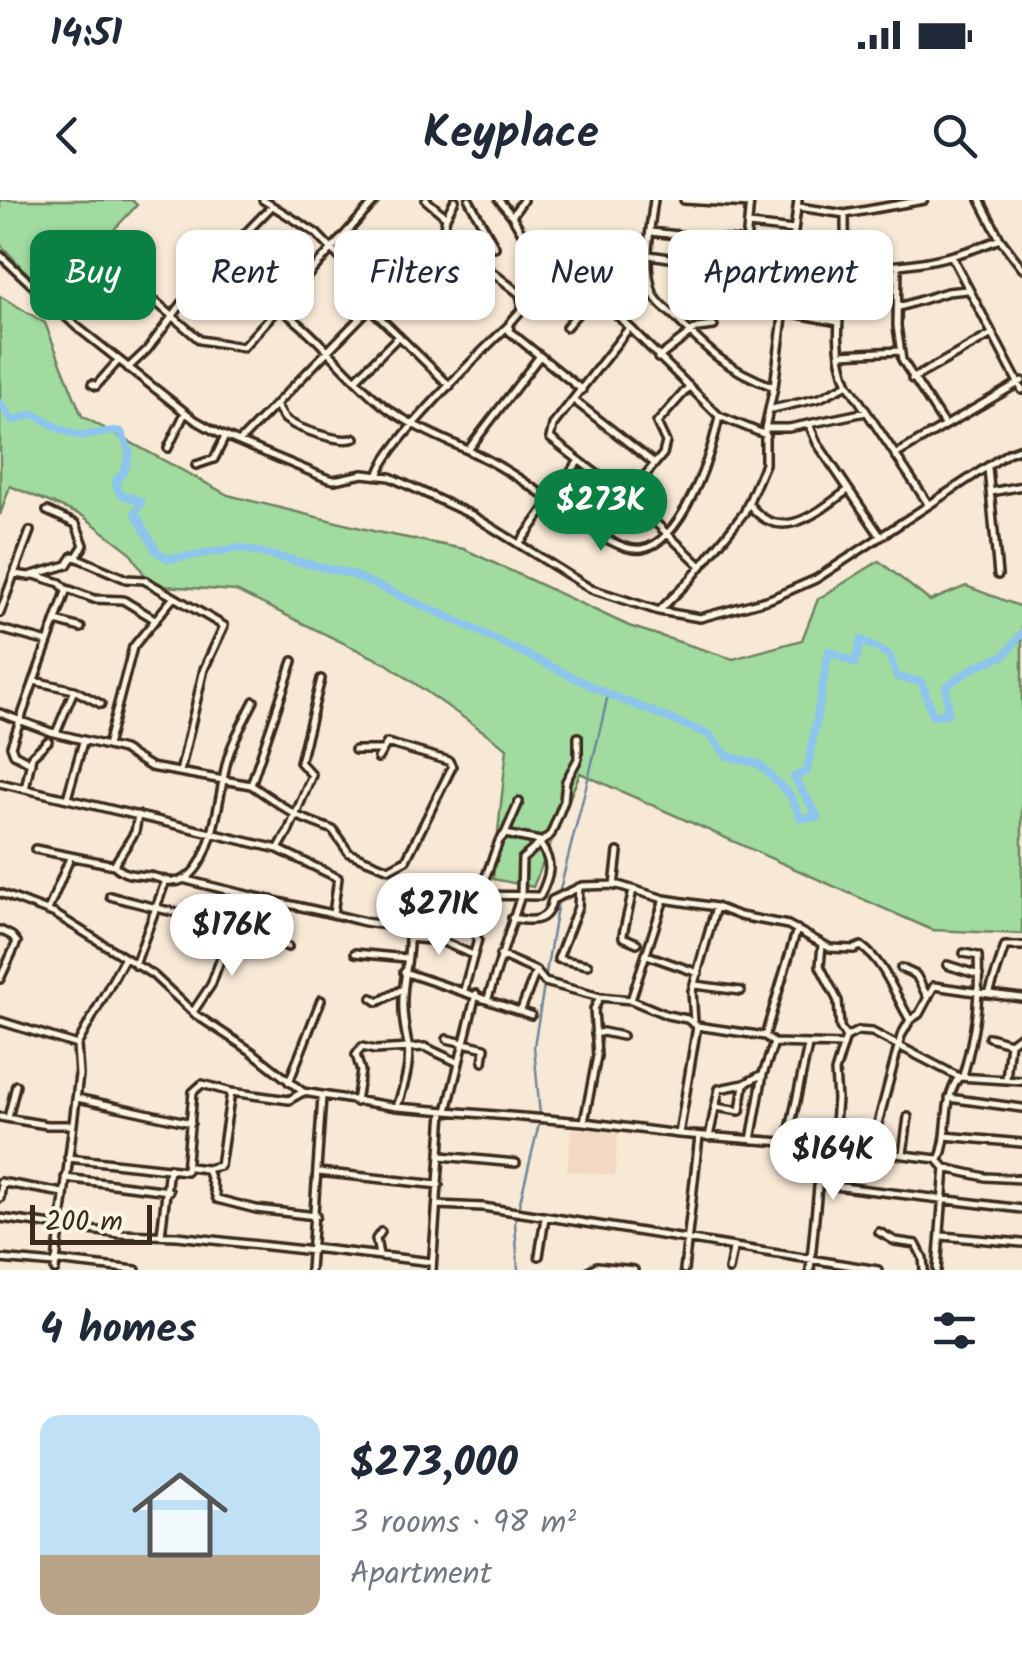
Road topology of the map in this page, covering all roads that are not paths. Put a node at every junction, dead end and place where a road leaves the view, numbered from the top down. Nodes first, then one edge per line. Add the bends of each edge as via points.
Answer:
1 (263, 200) edge
2 (426, 200) edge
3 (456, 200) edge
4 (469, 200) edge
5 (499, 200) edge
6 (524, 200) edge
7 (654, 200) edge
8 (684, 200) edge
9 (924, 200) edge
10 (980, 200) edge
11 (371, 202) edge
12 (750, 202) edge
13 (798, 204) edge
14 (272, 206) junction
15 (845, 214) junction
16 (512, 216) junction
17 (446, 217) junction
18 (748, 225) junction
19 (444, 230) edge
20 (486, 230) edge
21 (520, 230) edge
22 (747, 230) edge
23 (794, 230) joint
24 (845, 230) edge
25 (650, 232) junction
26 (668, 234) edge
27 (1000, 239) junction
28 (333, 250) junction
29 (649, 254) junction
30 (0, 255) edge
31 (668, 256) edge
32 (952, 257) junction
33 (893, 265) edge
34 (898, 265) junction
35 (1022, 268) edge
36 (314, 270) edge
37 (495, 276) edge
38 (966, 290) junction
39 (156, 300) edge
40 (899, 307) junction
41 (174, 318) junction
42 (176, 320) edge
43 (268, 320) edge
44 (295, 320) edge
45 (356, 320) edge
46 (382, 320) edge
47 (782, 320) edge
48 (829, 320) edge
49 (838, 322) joint
50 (510, 324) junction
51 (566, 326) dead end
52 (714, 326) dead end
53 (629, 328) junction
54 (689, 334) junction
55 (992, 334) junction
56 (398, 336) junction
57 (326, 350) junction
58 (900, 351) junction
59 (840, 354) junction
60 (540, 357) junction
61 (658, 358) junction
62 (118, 361) junction
63 (127, 368) junction
64 (356, 379) junction
65 (912, 379) junction
66 (1020, 382) edge
67 (92, 384) dead end
68 (848, 384) junction
69 (450, 386) junction
70 (688, 388) junction
71 (774, 388) junction
72 (582, 390) junction
73 (1022, 390) edge
74 (574, 401) junction
75 (276, 404) junction
76 (770, 410) junction
77 (185, 412) junction
78 (866, 412) junction
79 (719, 416) junction
80 (420, 417) junction
81 (415, 424) junction
82 (809, 424) junction
83 (945, 426) junction
84 (426, 429) junction
85 (766, 432) junction
86 (225, 437) junction
87 (355, 438) dead end
88 (240, 442) junction
89 (168, 448) dead end
90 (1022, 448) edge
91 (468, 450) junction
92 (894, 456) junction
93 (578, 462) junction
94 (654, 464) junction
95 (196, 465) dead end
96 (988, 468) junction
97 (379, 475) junction
98 (1022, 486) edge
99 (848, 490) junction
100 (991, 492) junction
101 (628, 498) junction
102 (548, 500) junction
103 (750, 504) junction
104 (929, 505) junction
105 (47, 511) dead end
106 (30, 531) dead end
107 (665, 533) junction
108 (881, 537) junction
109 (520, 543) junction
110 (76, 556) junction
111 (700, 565) junction
112 (14, 574) junction
113 (32, 574) junction
114 (998, 575) dead end
115 (66, 590) junction
116 (174, 597) junction
117 (659, 611) junction
118 (0, 613) edge
119 (156, 620) junction
120 (56, 621) junction
121 (81, 628) dead end
122 (0, 629) edge
123 (48, 642) junction
124 (293, 661) dead end
125 (321, 679) dead end
126 (34, 681) junction
127 (74, 690) junction
128 (254, 701) dead end
129 (101, 704) dead end
130 (0, 713) edge
131 (18, 721) junction
132 (56, 733) junction
133 (578, 737) dead end
134 (48, 741) dead end
135 (84, 742) junction
136 (108, 746) junction
137 (355, 750) dead end
138 (383, 750) junction
139 (378, 758) dead end
140 (30, 763) junction
141 (180, 772) junction
142 (224, 780) junction
143 (0, 782) edge
144 (251, 785) junction
145 (25, 789) junction
146 (67, 798) junction
147 (519, 802) dead end
148 (138, 815) junction
149 (295, 815) junction
150 (212, 834) junction
151 (505, 834) junction
152 (541, 843) junction
153 (278, 849) junction
154 (35, 850) dead end
155 (618, 852) dead end
156 (70, 858) junction
157 (114, 865) junction
158 (182, 879) junction
159 (166, 880) junction
160 (614, 886) junction
161 (579, 887) junction
162 (633, 890) junction
163 (0, 893) edge
164 (479, 895) junction
165 (521, 895) junction
166 (110, 896) dead end
167 (664, 899) junction
168 (716, 907) junction
169 (157, 909) junction
170 (48, 910) junction
171 (333, 914) junction
172 (512, 918) junction
173 (233, 925) junction
174 (797, 929) junction
175 (0, 930) edge
176 (410, 938) junction
177 (637, 943) dead end
178 (822, 945) junction
179 (1022, 946) edge
180 (288, 947) dead end
181 (964, 952) dead end
182 (356, 953) dead end
183 (474, 955) junction
184 (500, 955) junction
185 (647, 955) junction
186 (406, 958) junction
187 (124, 960) junction
188 (947, 964) dead end
189 (588, 965) dead end
190 (135, 966) junction
191 (901, 968) dead end
192 (536, 971) junction
193 (404, 972) junction
194 (698, 973) junction
195 (979, 974) junction
196 (0, 979) edge
197 (695, 985) junction
198 (404, 988) junction
199 (464, 990) junction
200 (741, 990) dead end
201 (980, 993) junction
202 (476, 994) junction
203 (989, 994) junction
204 (600, 996) junction
205 (372, 998) dead end
206 (488, 998) junction
207 (928, 998) junction
208 (1022, 998) edge
209 (322, 1000) dead end
210 (631, 1000) junction
211 (521, 1011) junction
212 (194, 1012) junction
213 (531, 1015) dead end
214 (910, 1020) junction
215 (0, 1022) edge
216 (695, 1024) junction
217 (595, 1034) junction
218 (1022, 1034) edge
219 (622, 1036) dead end
220 (765, 1036) junction
221 (990, 1036) dead end
222 (846, 1037) junction
223 (448, 1038) dead end
224 (774, 1043) junction
225 (1010, 1043) junction
226 (466, 1044) junction
227 (77, 1045) junction
228 (897, 1045) junction
229 (808, 1046) junction
230 (842, 1046) junction
231 (408, 1048) junction
232 (483, 1062) dead end
233 (459, 1063) junction
234 (763, 1074) junction
235 (961, 1077) junction
236 (1006, 1080) junction
237 (1022, 1081) edge
238 (288, 1082) junction
239 (744, 1084) junction
240 (16, 1085) dead end
241 (232, 1092) junction
242 (303, 1092) junction
243 (76, 1098) junction
244 (322, 1098) junction
245 (949, 1098) junction
246 (356, 1102) junction
247 (398, 1107) junction
248 (715, 1107) junction
249 (1022, 1108) edge
250 (445, 1111) junction
251 (908, 1117) dead end
252 (4, 1118) edge
253 (584, 1122) junction
254 (191, 1123) junction
255 (72, 1125) junction
256 (678, 1134) junction
257 (699, 1136) junction
258 (945, 1136) junction
259 (709, 1137) junction
260 (751, 1140) junction
261 (787, 1143) junction
262 (1022, 1143) edge
263 (822, 1145) junction
264 (834, 1147) junction
265 (871, 1150) junction
266 (904, 1154) junction
267 (441, 1156) junction
268 (68, 1158) junction
269 (939, 1160) junction
270 (516, 1163) dead end
271 (189, 1166) junction
272 (169, 1168) junction
273 (945, 1168) junction
274 (206, 1169) junction
275 (317, 1172) junction
276 (65, 1178) junction
277 (1022, 1178) edge
278 (1, 1183) edge
279 (818, 1184) junction
280 (439, 1185) junction
281 (168, 1191) junction
282 (62, 1194) junction
283 (0, 1198) edge
284 (944, 1199) junction
285 (437, 1205) junction
286 (1022, 1208) edge
287 (316, 1216) junction
288 (0, 1218) edge
289 (544, 1218) junction
290 (60, 1226) junction
291 (381, 1232) dead end
292 (880, 1232) dead end
293 (161, 1235) junction
294 (942, 1236) junction
295 (688, 1240) junction
296 (1022, 1242) edge
297 (313, 1249) junction
298 (733, 1249) junction
299 (379, 1255) junction
300 (539, 1256) dead end
301 (812, 1258) junction
302 (0, 1259) edge
303 (432, 1262) junction
304 (55, 1265) edge
305 (940, 1269) edge
306 (136, 1270) edge
307 (310, 1270) edge
308 (432, 1270) edge
309 (590, 1270) edge
310 (634, 1270) edge
311 (684, 1270) edge
312 (728, 1270) edge
313 (810, 1270) edge
314 (878, 1270) edge
315 (924, 1270) edge

1 - 14 street
2 - 17 street
3 - 17 street
4 - 20 street
5 - 16 street
6 - 16 street
7 - 25 street
8 - 12 street
9 - 15 street
10 - 27 street
11 - 28 street
12 - 18 street
13 - 15 street
13 - 23 street
14 - 28 street
14 - 41 street
15 - 24 street
16 - 21 street
17 - 19 street
18 - 22 street
18 - 23 street
25 - 26 street
25 - 29 street
27 - 32 street
27 - 35 street
28 - 36 street
29 - 31 street
29 - 54 street via 655,298
30 - 62 street
32 - 34 street
32 - 38 street
33 - 34 street
34 - 40 street
37 - 50 street via 523,298
38 - 40 street
38 - 55 street
39 - 41 street
40 - 58 street
41 - 63 street
42 - 43 street via 200,340 243,347
44 - 57 street
45 - 57 street
46 - 56 street
47 - 71 street
48 - 49 street
49 - 59 street
50 - 60 street via 509,332
50 - 69 street
51 - 53 street via 595,293
52 - 54 street
53 - 61 street
53 - 72 street
54 - 61 street
54 - 71 street via 733,370
55 - 65 street
55 - 66 street
56 - 64 street
56 - 69 street
57 - 64 street
57 - 75 street
58 - 59 street
58 - 65 street
59 - 68 street
60 - 72 street
60 - 91 street
61 - 70 street
62 - 63 street
62 - 67 street
63 - 77 street
64 - 81 street
65 - 83 street
66 - 73 street
66 - 83 street
68 - 76 street
68 - 78 street
69 - 80 street
70 - 79 street
70 - 94 street via 658,423 666,442
71 - 76 street
72 - 74 street
74 - 93 street via 550,438
74 - 94 street
75 - 87 street via 285,418 309,430
75 - 88 street
76 - 85 street
77 - 86 street
77 - 89 street
78 - 82 street
78 - 92 street
79 - 85 street
79 - 107 street via 702,481
80 - 81 street
80 - 84 street
81 - 84 street
81 - 97 street
82 - 85 street
82 - 99 street
83 - 92 street
84 - 91 street
85 - 103 street via 765,464
86 - 88 street
86 - 95 street via 214,460
88 - 97 street via 326,478
90 - 96 street
91 - 102 street
92 - 104 street
93 - 101 street
93 - 102 street
94 - 101 street
96 - 100 street
96 - 104 street
97 - 109 street via 454,505
98 - 100 street
99 - 103 street via 792,525
99 - 108 street
100 - 114 street
101 - 107 street
102 - 107 street via 632,548
102 - 109 street
103 - 111 street
104 - 108 street
105 - 110 street via 76,524 84,545
106 - 112 street
107 - 111 street
108 - 117 street via 770,599 700,618
109 - 117 street via 591,589
110 - 113 street via 67,566
110 - 116 street
111 - 117 street
112 - 113 street
112 - 118 street
113 - 115 street
115 - 119 street via 123,600
115 - 120 street
116 - 119 street
116 - 141 street via 224,626 204,669
119 - 136 street via 134,647
120 - 121 street
120 - 123 street
122 - 123 street
123 - 126 street
124 - 144 street
125 - 149 street via 300,762 312,774
126 - 127 street
126 - 131 street
127 - 129 street
127 - 132 street
128 - 142 street
130 - 131 street
131 - 132 street
131 - 140 street via 12,752
132 - 135 street
133 - 152 street via 564,801
134 - 140 street
135 - 136 street
135 - 146 street
136 - 141 street via 151,767
137 - 138 street
138 - 139 street
138 - 149 street via 391,743 452,767 400,865 389,868 350,853 333,830
140 - 145 street
141 - 142 street
142 - 144 street
142 - 150 street
143 - 145 street
144 - 149 street
145 - 146 street
146 - 148 street
147 - 151 street
148 - 150 street
148 - 157 street via 130,844
149 - 153 street
150 - 153 street
150 - 158 street via 202,863
151 - 152 street
151 - 164 street
152 - 165 street via 522,859
152 - 165 street via 550,858 542,893
153 - 171 street via 338,878
154 - 156 street
155 - 160 street
156 - 157 street
156 - 170 street
157 - 159 street via 130,876
158 - 159 street
158 - 171 street
159 - 169 street
160 - 161 street
160 - 162 street
161 - 172 street via 552,900 536,922
161 - 189 street via 558,958
162 - 167 street
162 - 177 street via 623,938
163 - 170 street
164 - 165 street
164 - 183 street via 466,918 478,939
165 - 172 street
166 - 169 street
167 - 168 street
167 - 185 street
168 - 174 street
168 - 194 street
169 - 173 street
169 - 190 street
170 - 187 street
171 - 176 street via 404,926
172 - 184 street
173 - 180 street
173 - 212 street
174 - 178 street
174 - 220 street
175 - 196 street via 17,942
176 - 183 street via 441,941
176 - 186 street
178 - 214 street via 861,946 877,958
178 - 222 street via 818,959
179 - 203 street via 1005,946
181 - 195 street via 978,956
182 - 186 street
183 - 199 street
184 - 192 street
184 - 206 street
185 - 194 street
185 - 210 street
186 - 193 street
187 - 190 street
187 - 227 street
188 - 195 street
190 - 212 street
191 - 207 street via 916,976
192 - 204 street via 545,982
192 - 211 street
193 - 198 street
193 - 199 street
194 - 197 street
195 - 201 street
197 - 200 street
197 - 216 street
198 - 205 street via 384,1001
198 - 231 street
199 - 202 street
201 - 203 street
201 - 207 street via 937,984
201 - 235 street
202 - 206 street
202 - 226 street
203 - 208 street
204 - 210 street
204 - 217 street
206 - 211 street
207 - 214 street
209 - 238 street
210 - 216 street
211 - 213 street
212 - 238 street
214 - 228 street
215 - 227 street
216 - 220 street
216 - 256 street
217 - 219 street
217 - 253 street
218 - 225 street
220 - 224 street
221 - 225 street
222 - 228 street via 872,1032
222 - 230 street
223 - 226 street
224 - 229 street
224 - 234 street
225 - 236 street
226 - 232 street via 485,1048
226 - 233 street
227 - 243 street
228 - 235 street
228 - 265 street
229 - 230 street
229 - 261 street
230 - 264 street
231 - 233 street via 425,1046
231 - 246 street via 359,1049
231 - 247 street
233 - 250 street
234 - 239 street
234 - 260 street
235 - 236 street
235 - 245 street
236 - 237 street
238 - 242 street
239 - 248 street via 722,1087
239 - 248 street via 740,1112
240 - 252 street
241 - 242 street via 289,1100
241 - 254 street via 200,1084 192,1094
241 - 274 street via 220,1166
242 - 244 street
243 - 254 street
243 - 255 street
244 - 246 street
244 - 275 street
245 - 249 street
245 - 258 street
246 - 247 street
247 - 250 street
248 - 259 street
250 - 253 street
250 - 267 street
251 - 266 street
252 - 255 street
253 - 256 street
254 - 271 street
255 - 268 street
256 - 257 street
257 - 259 street
257 - 295 street
258 - 262 street
258 - 269 street
259 - 260 street
260 - 261 street
261 - 263 street
263 - 264 street
263 - 279 street
264 - 265 street
265 - 266 street
266 - 269 street
267 - 270 street
267 - 280 street
268 - 272 street
268 - 276 street
269 - 273 street
271 - 272 street
271 - 274 street
272 - 281 street
273 - 277 street
273 - 284 street
274 - 287 street via 218,1199
275 - 280 street
275 - 287 street
276 - 281 street
276 - 282 street
278 - 282 street
278 - 283 street
279 - 284 street
279 - 301 street
280 - 285 street
281 - 293 street
282 - 290 street
284 - 286 street
284 - 294 street
285 - 289 street
285 - 303 street
287 - 297 street
288 - 290 street
289 - 295 street
289 - 300 street
290 - 293 street
290 - 304 street
291 - 299 street
292 - 315 street via 916,1244
293 - 297 street
294 - 296 street
294 - 305 street
295 - 298 street
295 - 311 street
297 - 299 street
297 - 307 street
298 - 301 street
298 - 312 street
299 - 303 street
301 - 313 street
301 - 314 street
302 - 304 street
303 - 308 street
304 - 306 street
309 - 310 street

